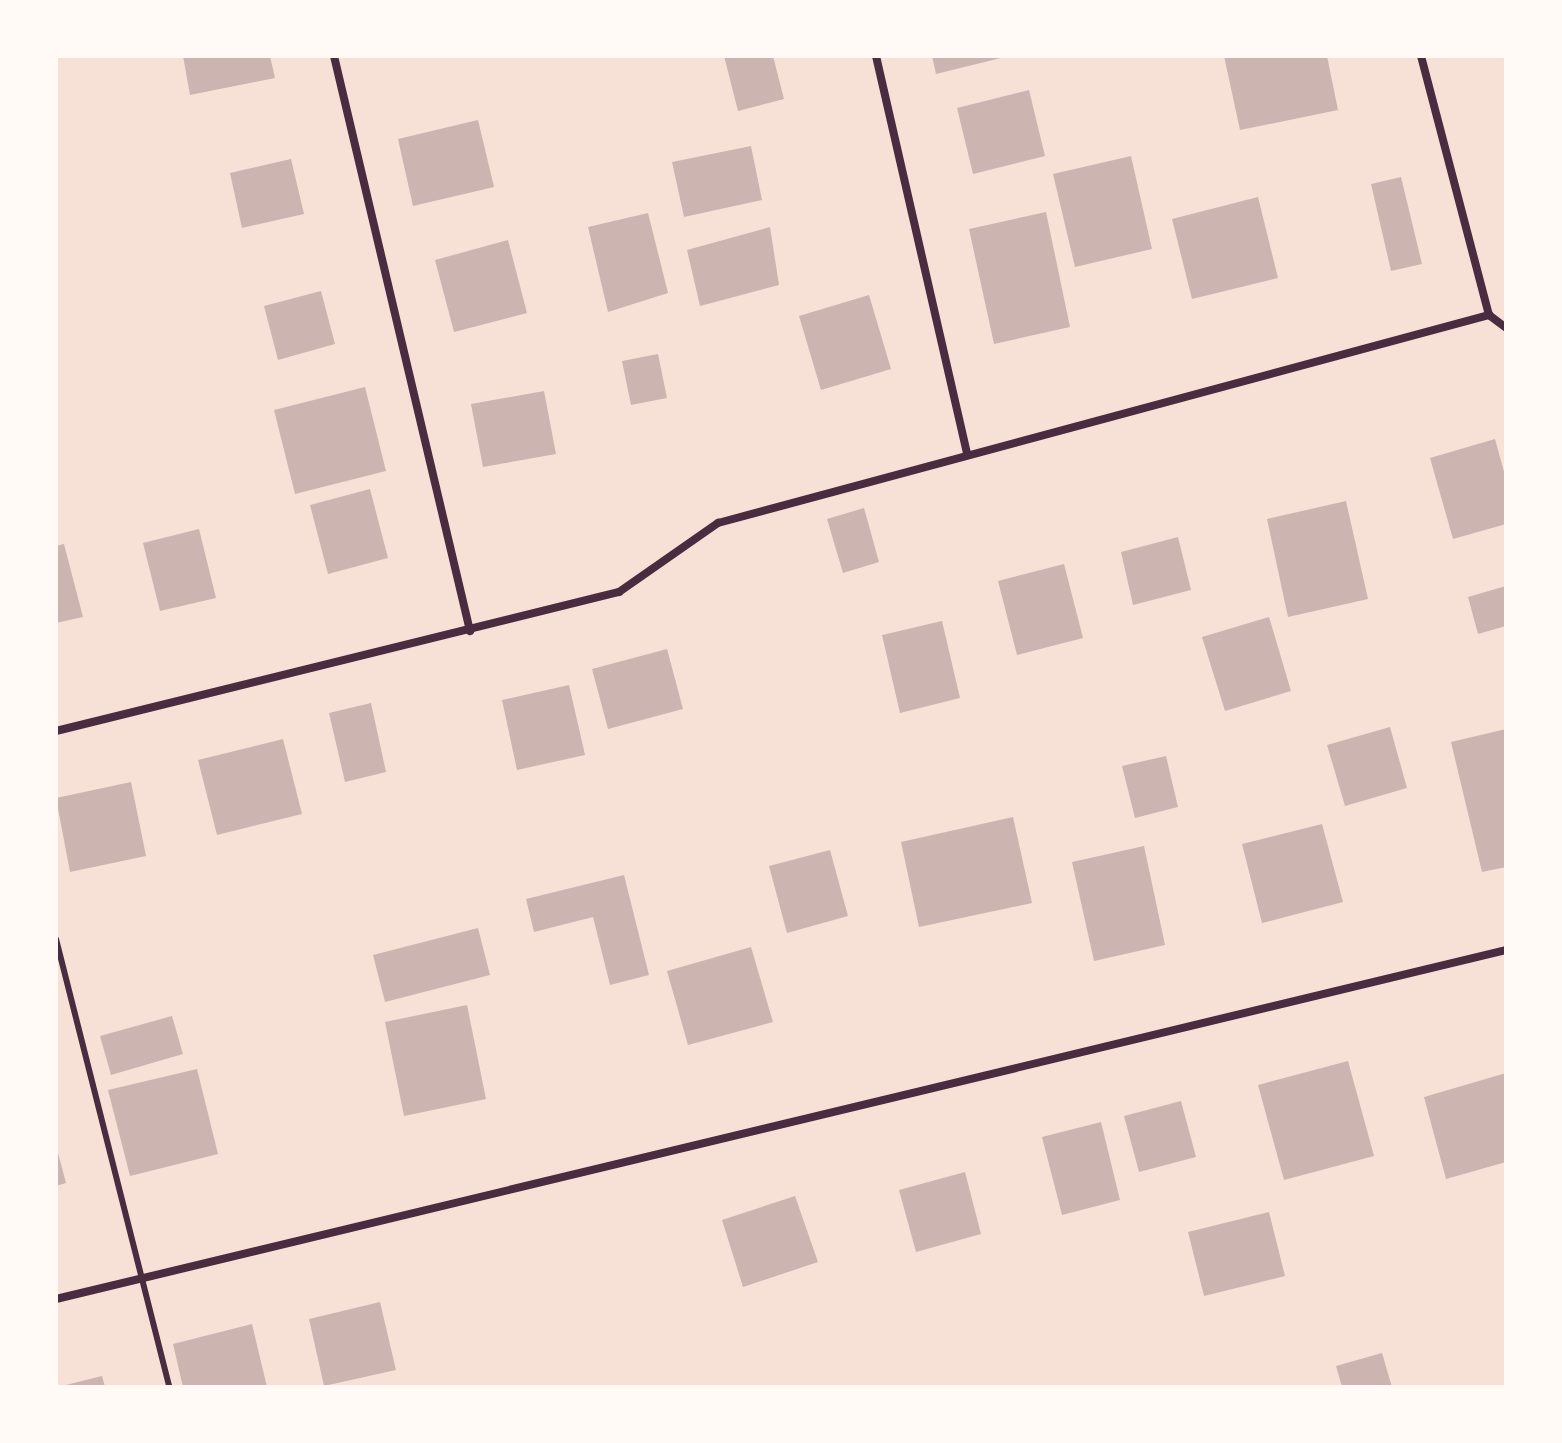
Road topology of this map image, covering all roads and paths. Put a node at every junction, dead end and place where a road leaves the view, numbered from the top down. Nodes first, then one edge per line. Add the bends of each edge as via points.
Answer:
1 (334, 56) edge
2 (876, 56) edge
3 (1421, 56) edge
4 (1489, 315) junction
5 (1506, 328) edge
6 (967, 454) junction
7 (470, 631) junction
8 (56, 731) edge
9 (56, 939) edge
10 (1506, 950) edge
11 (142, 1279) junction
12 (56, 1299) edge
13 (169, 1387) edge

1 - 7 street
2 - 6 street
3 - 4 street
4 - 5 street
4 - 6 street
6 - 7 street via 718,523 619,592
7 - 8 street
9 - 11 lane
10 - 11 street
11 - 12 street
11 - 13 lane

